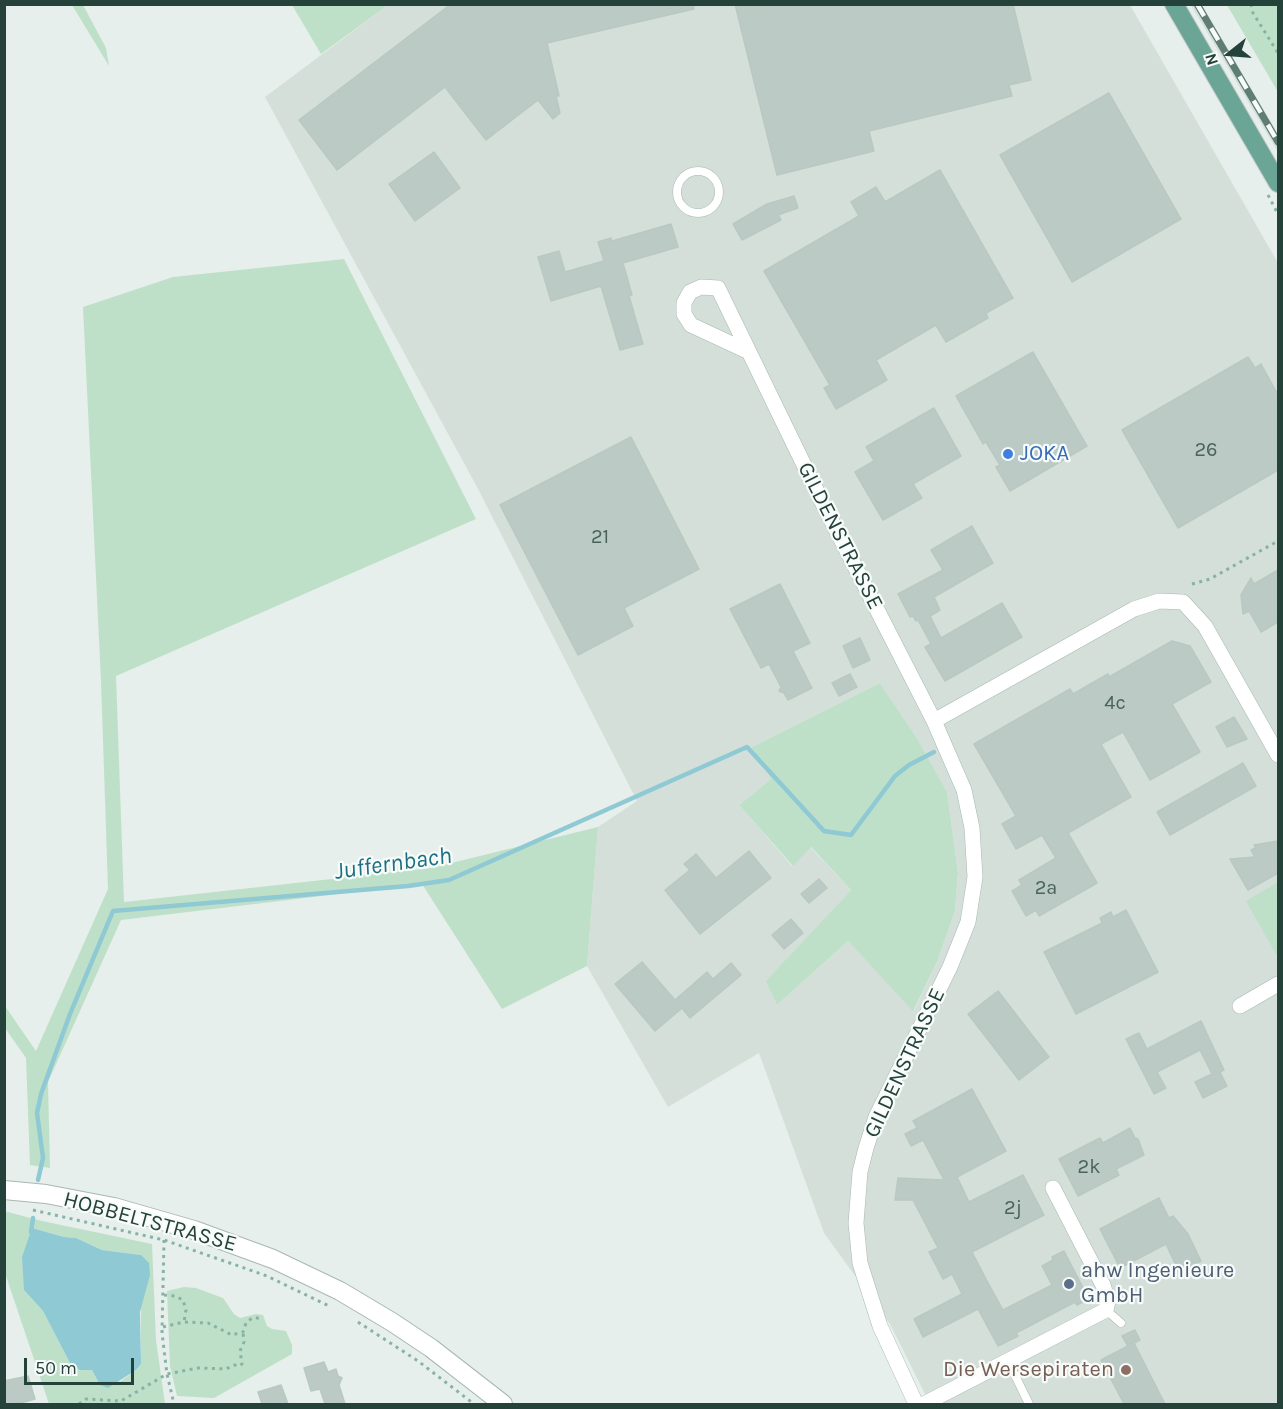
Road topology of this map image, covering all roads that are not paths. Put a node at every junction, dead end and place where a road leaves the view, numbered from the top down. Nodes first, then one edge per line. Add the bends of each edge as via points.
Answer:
1 (1174, 4) edge
2 (710, 174) joint
3 (1278, 183) edge
4 (747, 351) junction
5 (934, 721) junction
6 (1278, 754) edge
7 (1278, 984) edge
8 (1240, 1006) dead end
9 (1053, 1188) dead end
10 (4, 1190) edge
11 (1106, 1310) junction
12 (1121, 1323) dead end
13 (1008, 1361) junction
14 (503, 1404) edge
15 (916, 1404) edge
16 (924, 1404) edge
17 (1029, 1404) edge

1 - 3 main road
2 - 2 lane via 691,171 679,182 676,192 686,210 701,213 716,204 718,185
4 - 4 street, GILDENSTRASSE via 717,288 701,287 690,292 684,314 691,326
4 - 5 street, GILDENSTRASSE
5 - 6 street via 1134,609 1159,601 1183,602 1205,626
5 - 15 street, GILDENSTRASSE via 964,790 972,828 975,877 968,921 950,967 873,1127 860,1172 856,1223 860,1263 869,1295 889,1349
7 - 8 street
9 - 11 street via 1103,1285 1108,1301
10 - 14 street, HOBBELTSTRASSE via 114,1208 194,1230 273,1259 340,1291 392,1322
11 - 12 lane
11 - 13 street
13 - 16 street
13 - 17 lane

